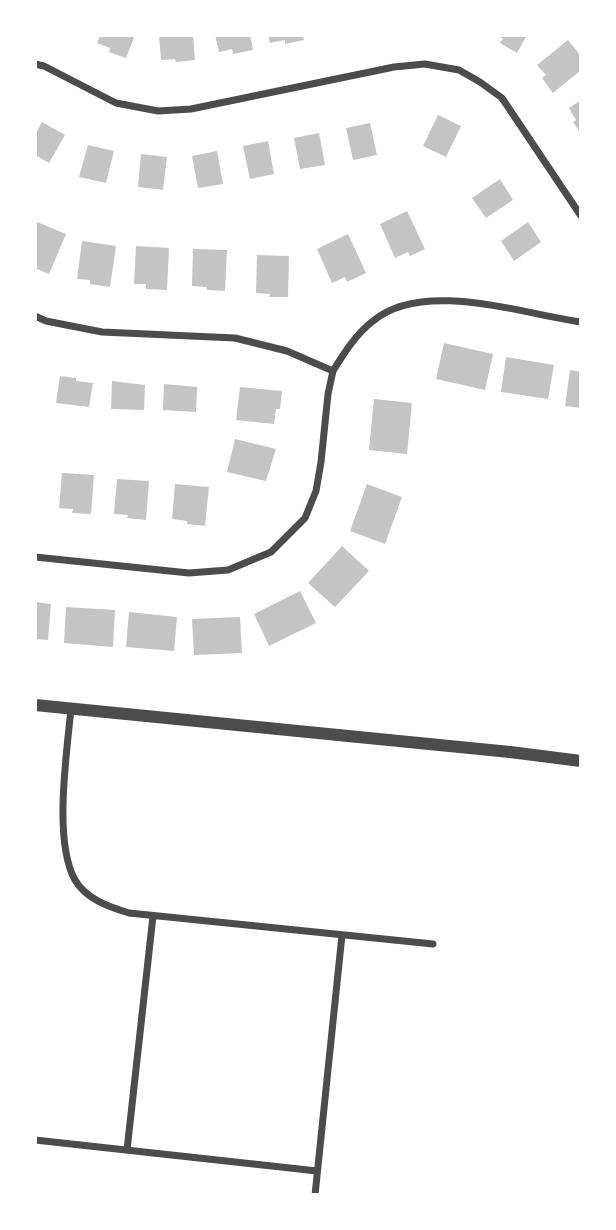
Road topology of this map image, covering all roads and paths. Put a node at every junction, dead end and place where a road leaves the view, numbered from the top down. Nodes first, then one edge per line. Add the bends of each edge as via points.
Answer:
1 (35, 64) edge
2 (581, 216) edge
3 (35, 316) edge
4 (581, 322) edge
5 (333, 371) junction
6 (35, 557) edge
7 (35, 705) edge
8 (71, 708) junction
9 (581, 761) edge
10 (153, 916) junction
11 (342, 935) junction
12 (433, 944) dead end
13 (35, 1140) edge
14 (127, 1150) junction
15 (317, 1171) junction
16 (315, 1195) edge

1 - 2 street via 116,103 158,111 191,109 394,67 425,64 458,70 502,98
3 - 5 street via 102,332 235,338 286,351
4 - 5 street via 470,302 415,302 374,319
5 - 6 street via 316,491 305,518 271,552 228,570 189,573
7 - 8 street
8 - 9 street
8 - 10 street via 63,836 75,881 107,906
10 - 11 street
10 - 14 street
11 - 12 street
11 - 15 street
13 - 14 street
14 - 15 street
15 - 16 street

